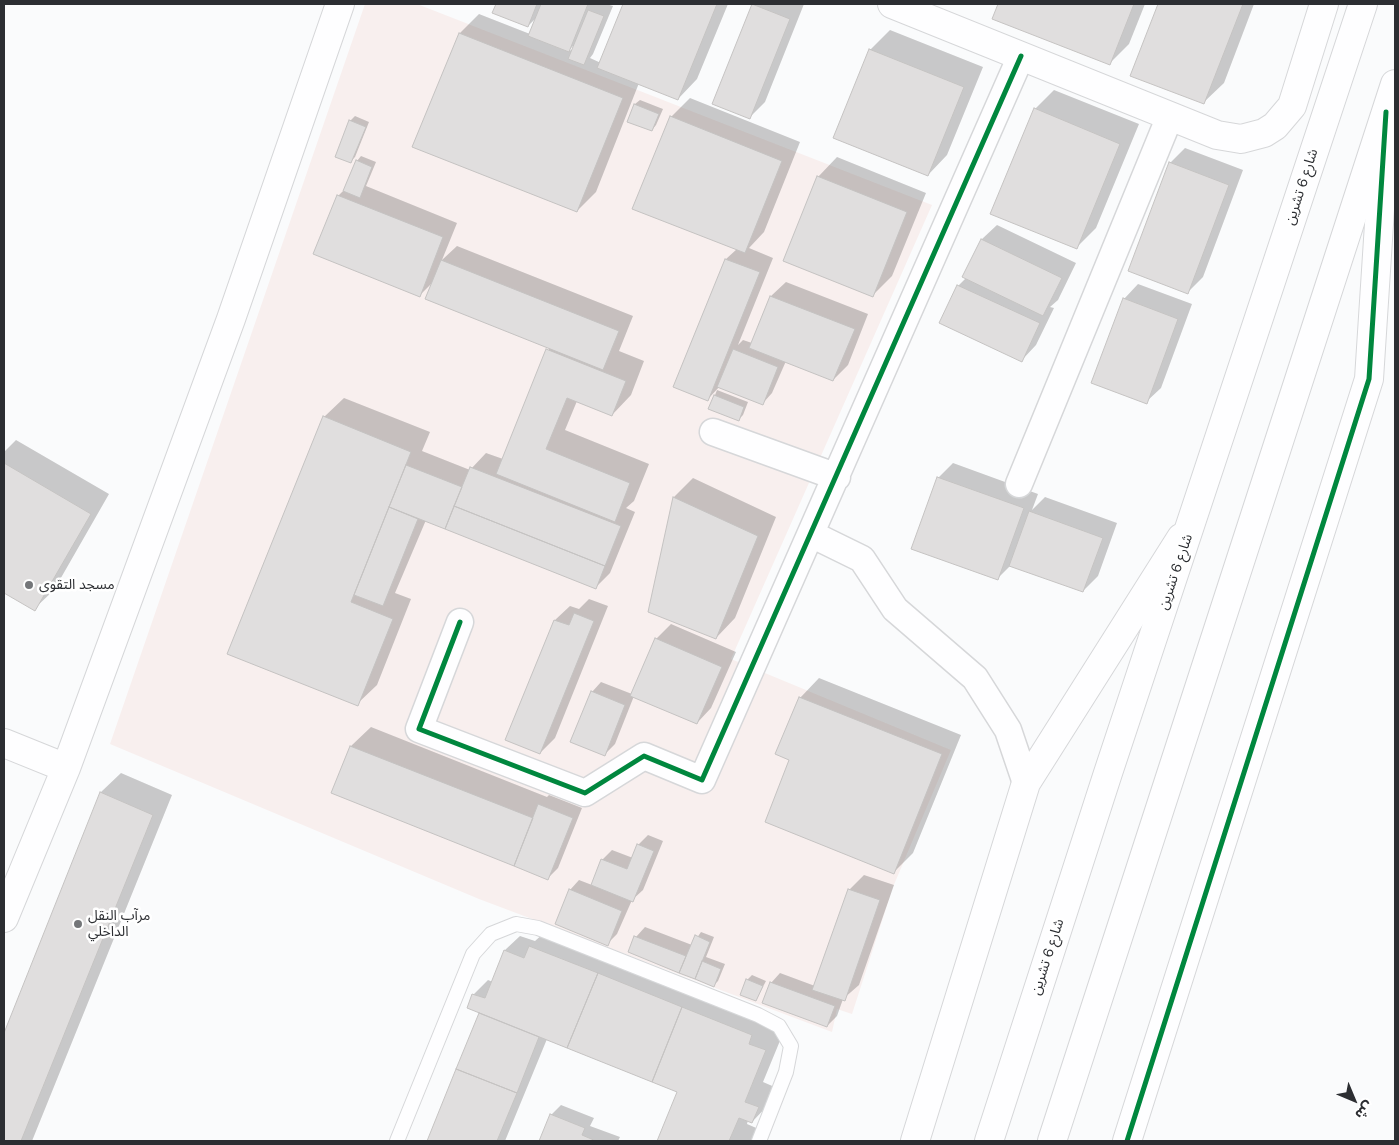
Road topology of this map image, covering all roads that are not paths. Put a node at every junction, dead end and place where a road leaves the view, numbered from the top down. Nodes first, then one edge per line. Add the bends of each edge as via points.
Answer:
1 (340, 4) edge
2 (1324, 4) edge
3 (1363, 4) edge
4 (899, 5) edge
5 (1021, 56) junction
6 (1395, 84) edge
7 (1386, 112) junction
8 (1170, 116) junction
9 (713, 432) dead end
10 (837, 477) junction
11 (1019, 484) dead end
12 (1195, 516) junction
13 (811, 534) junction
14 (460, 622) dead end
15 (4, 743) edge
16 (66, 768) junction
17 (1026, 783) junction
18 (4, 918) edge
19 (397, 1141) edge
20 (759, 1141) edge
21 (914, 1141) edge
22 (989, 1141) edge
23 (1052, 1141) edge
24 (1127, 1141) edge

1 - 16 main road via 231,319
2 - 8 main road via 1292,106 1275,126 1253,137 1229,138
3 - 12 main road, شارع 6 تشرين
4 - 5 main road
5 - 8 main road
5 - 10 street
6 - 7 main road
7 - 23 main road
7 - 24 main road via 1369,379
8 - 11 street
9 - 10 street
10 - 13 street
12 - 17 main road
12 - 22 main road, شارع 6 تشرين
13 - 14 street via 702,780 644,756 586,793 419,729
13 - 17 street via 862,559 895,609 975,678 1008,730
15 - 16 main road
16 - 18 main road
17 - 21 main road
19 - 20 lane via 473,954 491,934 516,924 538,928 779,1026 792,1046 786,1072

